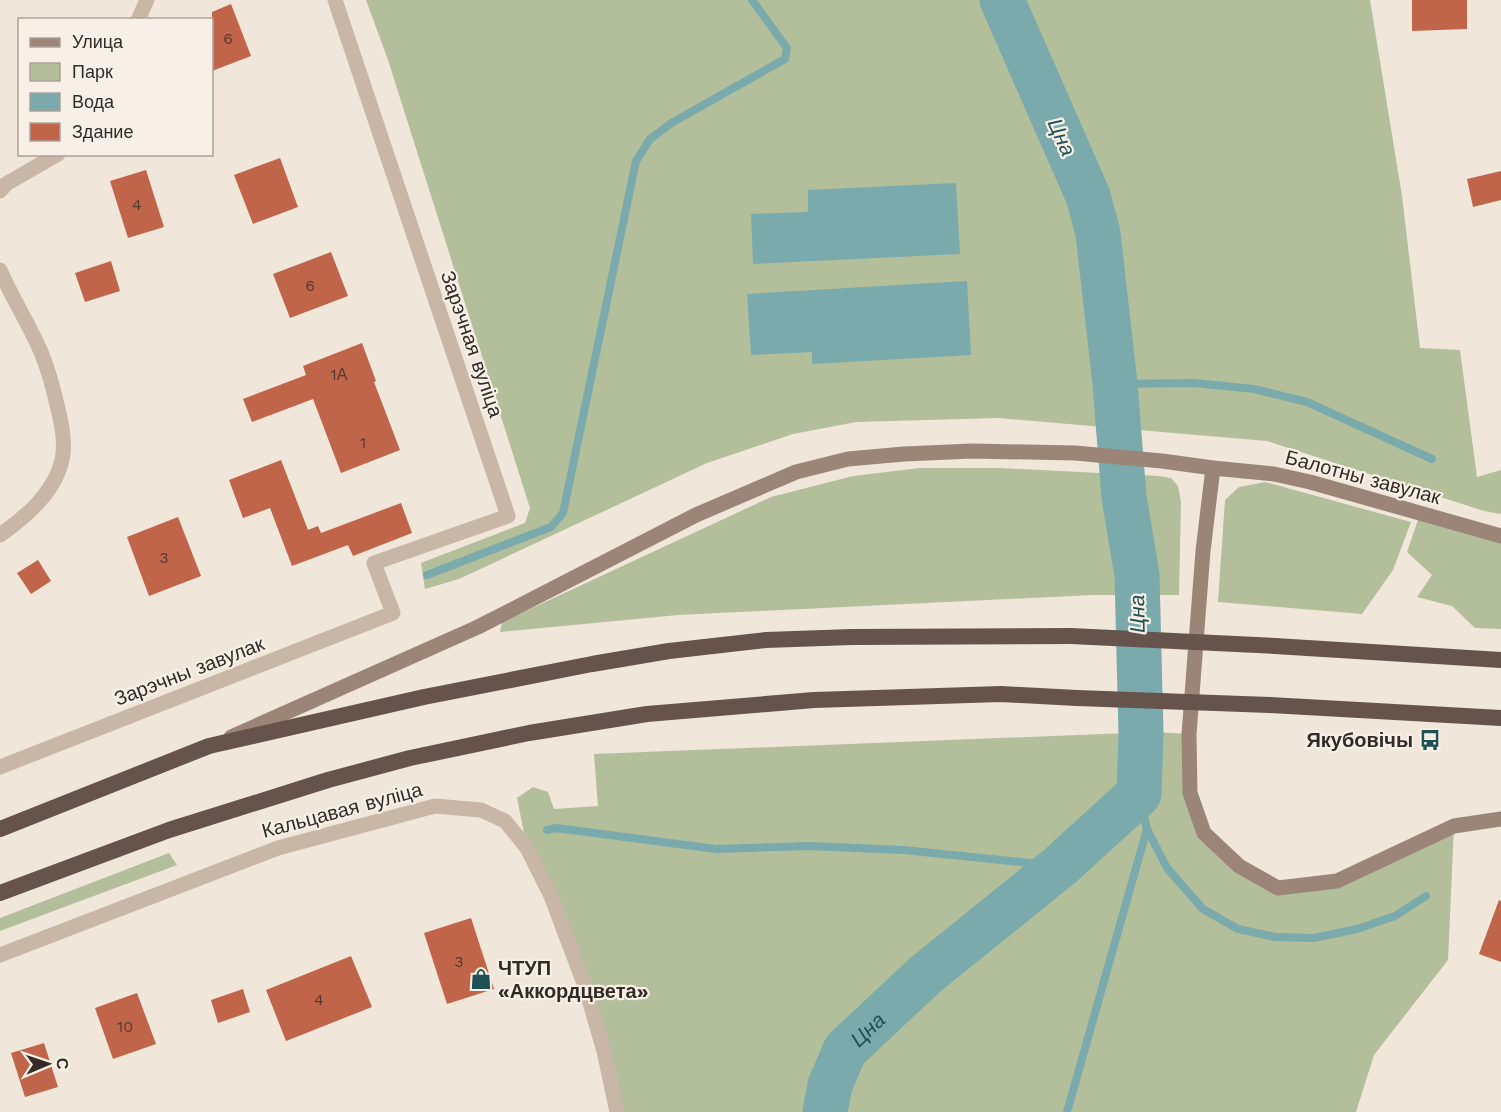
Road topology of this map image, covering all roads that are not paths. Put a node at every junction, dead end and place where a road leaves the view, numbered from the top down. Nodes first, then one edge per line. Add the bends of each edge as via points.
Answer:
1 (147, 0) edge
2 (335, 0) edge
3 (139, 18) edge
4 (55, 156) edge
5 (0, 191) edge
6 (0, 270) edge
7 (1213, 468) junction
8 (0, 535) edge
9 (1501, 536) edge
10 (393, 613) joint
11 (1501, 660) edge
12 (1501, 718) edge
13 (209, 746) junction
14 (0, 767) edge
15 (1501, 819) edge
16 (0, 829) edge
17 (0, 893) edge
18 (0, 955) edge
19 (617, 1112) edge

1 - 3 street
2 - 10 street, Зарэчная вуліца via 508,516 374,563
4 - 5 street
6 - 8 street via 40,351 63,436 63,454 53,482 37,505
7 - 9 main road, Балотны завулак via 1310,482
7 - 13 main road, Балотны завулак via 1075,453 972,451 848,459 796,472 696,514 478,627
7 - 15 main road via 1189,734 1190,793 1204,833 1239,866 1278,888 1337,881 1454,826
10 - 14 street, Зарэчны завулак
11 - 13 highway, bridge via 1071,636 766,640 669,651 524,677
12 - 17 highway, bridge via 1001,694 814,700 647,714 529,733 328,780 170,830
13 - 16 highway
18 - 19 street, Кальцавая вуліца via 278,848 435,806 481,810 505,821 527,848 551,896 588,997

